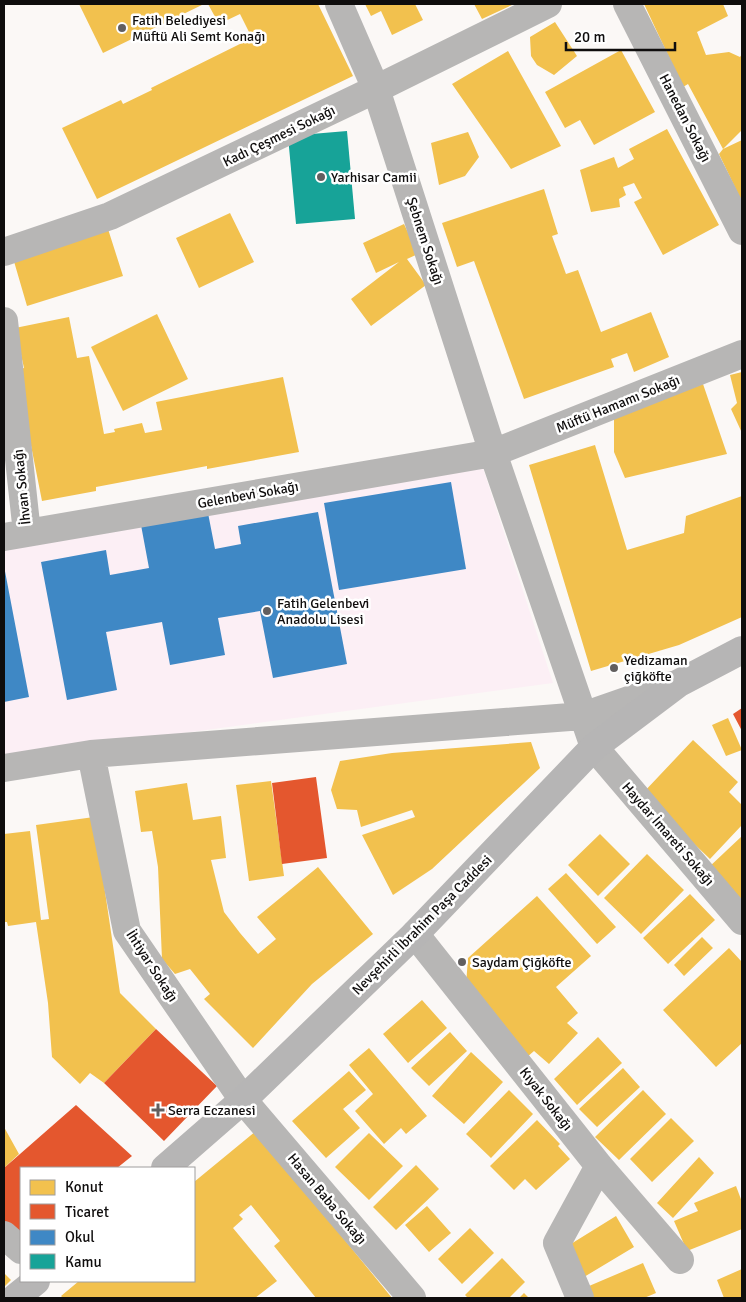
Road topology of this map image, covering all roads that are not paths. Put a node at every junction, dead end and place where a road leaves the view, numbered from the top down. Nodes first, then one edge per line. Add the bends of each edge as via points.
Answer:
1 (340, 4) edge
2 (548, 4) edge
3 (627, 4) edge
4 (376, 89) junction
5 (742, 231) edge
6 (4, 252) edge
7 (4, 321) edge
8 (742, 354) edge
9 (493, 453) junction
10 (15, 535) edge
11 (742, 650) edge
12 (679, 683) junction
13 (583, 716) junction
14 (594, 748) junction
15 (91, 754) junction
16 (4, 768) edge
17 (742, 921) edge
18 (415, 934) junction
19 (243, 1100) junction
20 (599, 1166) junction
21 (166, 1167) edge
22 (4, 1235) edge
23 (20, 1249) edge
24 (680, 1260) dead end
25 (35, 1282) edge
26 (15, 1298) edge
27 (412, 1298) edge
28 (580, 1298) edge

1 - 4 street, Şebnem Sokağı
2 - 4 street, Kadı Çeşmesi Sokağı
3 - 5 street, Hanedan Sokağı
4 - 6 street, Kadı Çeşmesi Sokağı via 110,216
4 - 9 street, Şebnem Sokağı
7 - 10 street, İhvan Sokağı
8 - 9 street, Müftü Hamamı Sokağı
9 - 10 street, Gelenbevi Sokağı
9 - 13 street, Şebnem Sokağı
11 - 12 street, Nevşehirli İbrahim Paşa Caddesi
12 - 13 street
12 - 14 street, Nevşehirli İbrahim Paşa Caddesi
13 - 14 street, Şebnem Sokağı
13 - 15 street
14 - 17 street, Haydar İmareti Sokağı
14 - 18 street, Nevşehirli İbrahim Paşa Caddesi
15 - 16 street
15 - 19 street, İhtiyar Sokağı via 127,931
18 - 19 street, Nevşehirli İbrahim Paşa Caddesi
18 - 20 street, Kıyak Sokağı
19 - 21 street, Nevşehirli İbrahim Paşa Caddesi
19 - 27 street, Hasan Baba Sokağı
20 - 24 street, Kıyak Sokağı
20 - 28 street via 557,1243
22 - 23 street
25 - 26 street

